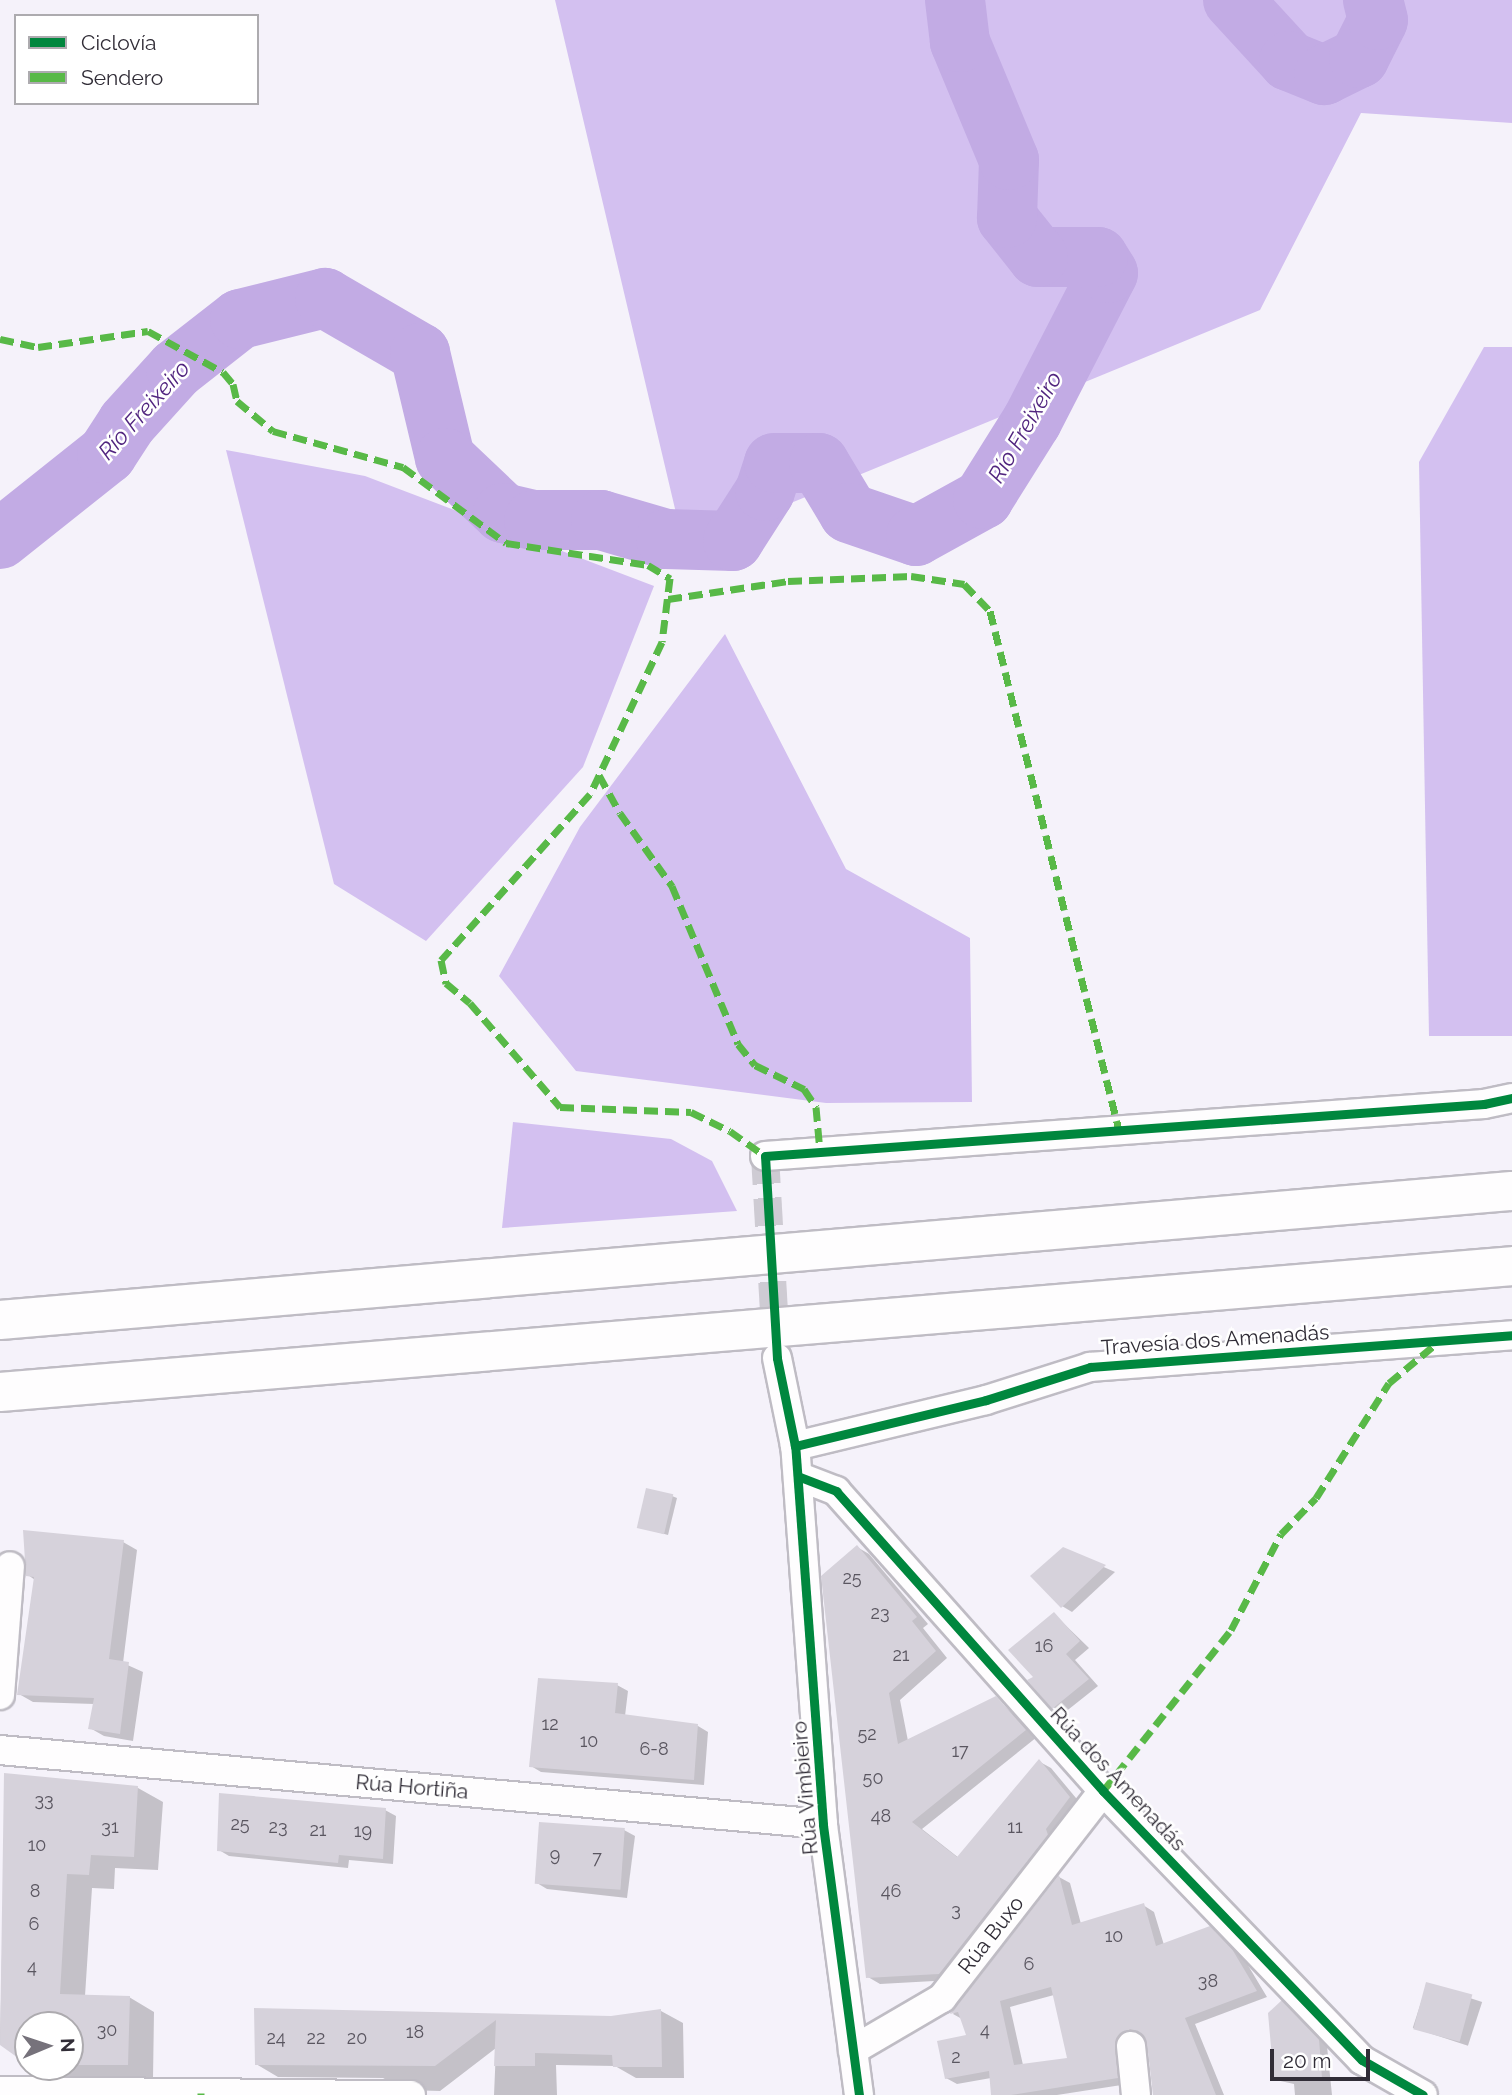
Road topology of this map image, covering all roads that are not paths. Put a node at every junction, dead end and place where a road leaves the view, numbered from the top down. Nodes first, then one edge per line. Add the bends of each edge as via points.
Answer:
1 (1512, 1098) edge
2 (765, 1156) dead end
3 (1512, 1191) edge
4 (1512, 1266) edge
5 (0, 1320) edge
6 (1512, 1335) edge
7 (777, 1358) tunnel mouth
8 (0, 1392) edge
9 (795, 1446) junction
10 (800, 1478) junction
11 (10, 1566) dead end
12 (0, 1695) edge
13 (0, 1750) edge
14 (1103, 1791) junction
15 (823, 1824) junction
16 (1131, 2046) dead end
17 (853, 2050) junction
18 (0, 2091) edge
19 (358, 2095) edge
20 (411, 2095) edge
21 (859, 2095) edge
22 (1136, 2095) edge
23 (1423, 2095) edge

1 - 2 street via 1484,1104
3 - 5 highway
4 - 8 highway
6 - 9 street, Travesía dos Amenadás via 1090,1367 986,1400
7 - 9 street
9 - 10 street
10 - 14 street, Rúa dos Amenadás via 836,1491
10 - 15 street, Rúa Vimbieiro
11 - 12 street
13 - 15 street, Rúa Hortiña
14 - 17 street, Rúa Buxo via 942,1998
14 - 23 street, Rúa dos Amenadás via 1362,2060
15 - 17 street, Rúa Vimbieiro
16 - 22 street
17 - 21 street, Rúa Vimbieiro
18 - 19 street
19 - 20 street

